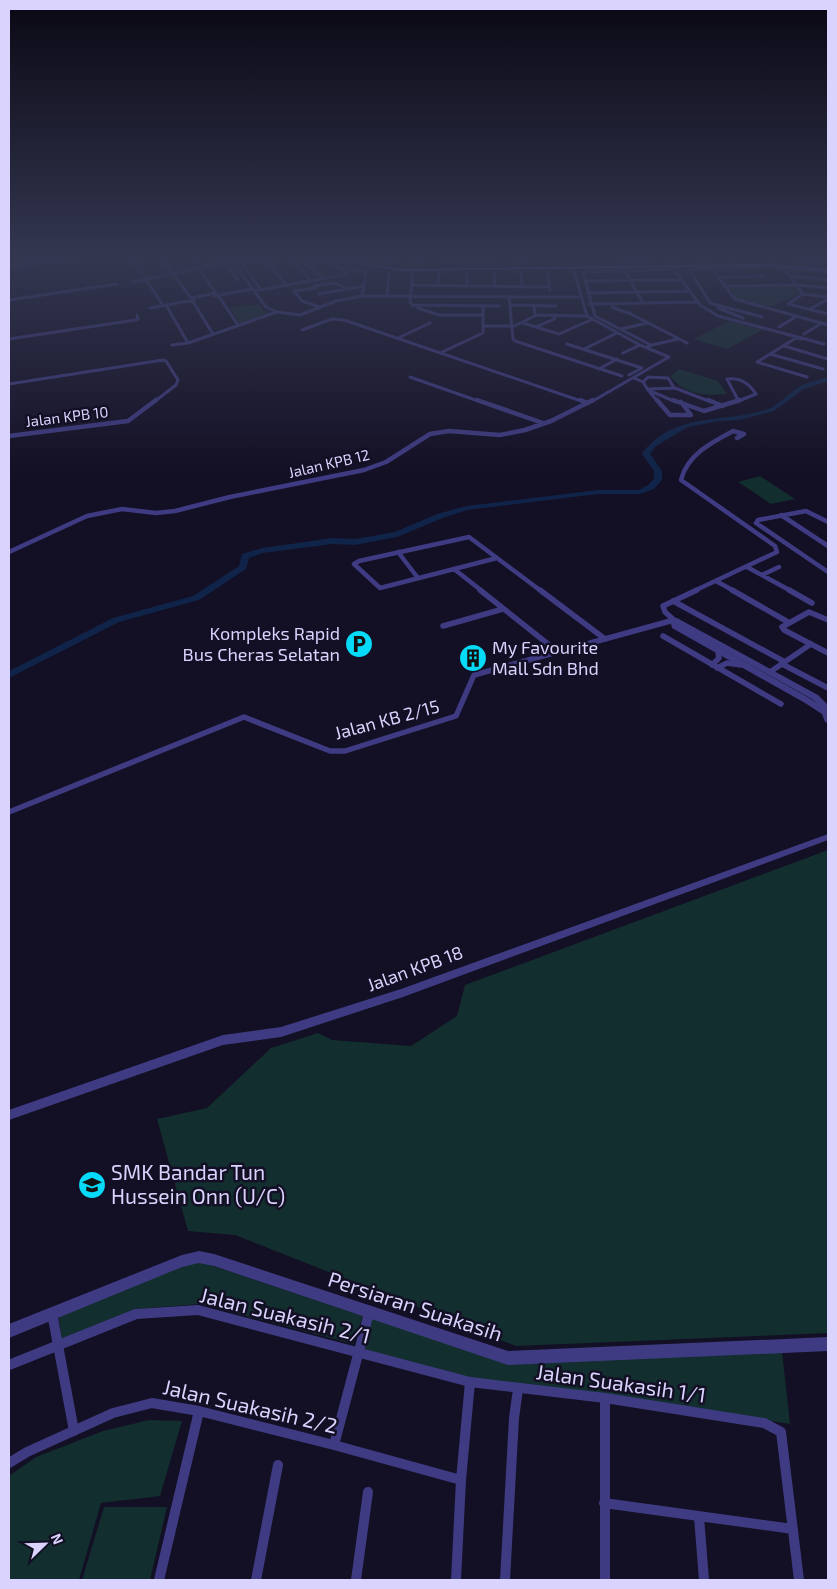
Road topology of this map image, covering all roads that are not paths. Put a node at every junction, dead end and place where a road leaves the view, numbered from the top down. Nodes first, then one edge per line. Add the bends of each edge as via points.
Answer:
1 (68, 330) edge
2 (180, 330) edge
3 (211, 330) edge
4 (224, 330) edge
5 (374, 330) edge
6 (415, 330) edge
7 (483, 330) edge
8 (512, 330) edge
9 (546, 330) edge
10 (568, 330) edge
11 (614, 330) edge
12 (623, 330) edge
13 (661, 330) edge
14 (775, 330) edge
15 (790, 330) edge
16 (810, 330) edge
17 (617, 332) junction
18 (213, 334) junction
19 (804, 334) junction
20 (398, 338) junction
21 (9, 339) edge
22 (678, 339) junction
23 (188, 343) junction
24 (687, 343) dead end
25 (826, 343) edge
26 (567, 344) dead end
27 (172, 345) dead end
28 (651, 345) junction
29 (642, 346) junction
30 (784, 346) junction
31 (828, 347) edge
32 (584, 349) junction
33 (442, 352) junction
34 (622, 353) dead end
35 (770, 354) junction
36 (667, 356) junction
37 (617, 359) junction
38 (828, 359) edge
39 (654, 362) dead end
40 (600, 369) junction
41 (823, 370) dead end
42 (629, 375) dead end
43 (622, 376) dead end
44 (410, 377) dead end
45 (807, 377) dead end
46 (634, 378) junction
47 (645, 381) junction
48 (9, 384) edge
49 (673, 386) dead end
50 (649, 388) junction
51 (738, 400) junction
52 (680, 402) junction
53 (588, 403) junction
54 (722, 406) junction
55 (706, 411) junction
56 (691, 415) junction
57 (543, 423) junction
58 (9, 436) edge
59 (738, 438) dead end
60 (781, 515) junction
61 (828, 522) edge
62 (828, 546) edge
63 (9, 552) edge
64 (398, 552) junction
65 (497, 558) junction
66 (779, 567) dead end
67 (749, 568) junction
68 (454, 569) junction
69 (828, 572) edge
70 (762, 575) junction
71 (418, 578) junction
72 (719, 582) junction
73 (673, 601) junction
74 (812, 603) dead end
75 (503, 609) junction
76 (674, 620) junction
77 (828, 620) edge
78 (788, 622) junction
79 (444, 626) dead end
80 (662, 636) dead end
81 (605, 639) junction
82 (811, 644) junction
83 (558, 652) junction
84 (718, 652) junction
85 (828, 653) edge
86 (784, 664) junction
87 (741, 665) junction
88 (714, 667) junction
89 (770, 672) junction
90 (828, 688) edge
91 (780, 704) dead end
92 (826, 716) edge
93 (9, 812) edge
94 (828, 837) edge
95 (9, 1115) edge
96 (52, 1312) junction
97 (369, 1313) junction
98 (9, 1331) edge
99 (59, 1344) junction
100 (828, 1344) edge
101 (358, 1352) junction
102 (9, 1365) edge
103 (470, 1382) junction
104 (518, 1389) junction
105 (605, 1398) junction
106 (199, 1411) junction
107 (74, 1430) junction
108 (334, 1445) junction
109 (9, 1463) edge
110 (278, 1466) dead end
111 (461, 1480) junction
112 (368, 1492) dead end
113 (604, 1503) junction
114 (699, 1517) junction
115 (793, 1529) junction
116 (159, 1580) edge
117 (256, 1580) edge
118 (356, 1580) edge
119 (456, 1580) edge
120 (505, 1580) edge
121 (605, 1580) edge
122 (704, 1580) edge
123 (799, 1580) edge

1 - 21 street
2 - 23 street
3 - 18 street
4 - 18 street
5 - 20 street
6 - 20 street
7 - 33 street via 483,333
8 - 40 street via 513,339
9 - 10 street via 559,334
11 - 17 street
12 - 28 street
13 - 22 street
14 - 25 street
15 - 19 street
16 - 19 street
17 - 29 street
17 - 32 street
18 - 23 street
19 - 25 street
20 - 33 street
22 - 24 street
22 - 28 street
23 - 27 street
25 - 30 street via 796,338
25 - 31 street
26 - 32 street
28 - 29 street
29 - 34 street
29 - 36 street
30 - 35 street
30 - 38 street
32 - 37 street
33 - 53 street
35 - 41 street
35 - 45 street via 756,362
36 - 39 street
36 - 46 street, Jalan KPB 12
37 - 40 street
37 - 42 street via 642,368
40 - 43 street
44 - 57 street
46 - 47 street
46 - 53 street, Jalan KPB 12
47 - 49 street via 648,378 668,378
47 - 50 street
48 - 58 street, Jalan KPB 10 via 165,360 177,383 128,421
50 - 52 street
50 - 54 street via 675,388
50 - 56 street via 670,415
51 - 51 street via 739,399 727,379 750,384 756,394
51 - 54 street
52 - 55 street
52 - 56 street
53 - 57 street, Jalan KPB 12
54 - 55 street
55 - 56 street
57 - 63 street, Jalan KPB 12 via 500,436 449,431 430,434 369,469 230,497 189,509 156,513 122,510 87,516
59 - 67 street via 744,434 734,431 712,441 693,458 681,480 778,550
60 - 61 street via 801,511 813,513
60 - 62 street
60 - 69 street via 758,520 757,525
64 - 65 street via 469,537
64 - 71 street
64 - 71 street via 354,564 380,588
65 - 68 street
65 - 81 street
66 - 70 street
67 - 70 street
67 - 72 street
68 - 71 street
68 - 75 street
70 - 74 street
72 - 73 street
72 - 78 street
73 - 76 street via 663,608
73 - 86 street
75 - 79 street
75 - 83 street
76 - 81 street, Jalan KB 2/15
76 - 84 street via 675,626
76 - 89 street
77 - 78 street via 812,612
78 - 82 street via 782,627 784,630
80 - 88 street
81 - 83 street, Jalan KB 2/15
82 - 85 street
82 - 86 street
83 - 93 street, Jalan KB 2/15 via 474,675 456,716 345,751 330,751 244,718
84 - 87 street
84 - 88 street via 719,658
86 - 89 street
86 - 90 street
87 - 88 street via 726,663
87 - 92 street via 808,701
88 - 91 street
89 - 92 street via 815,697 823,704
94 - 95 street, Jalan KPB 18 via 403,993 281,1032 223,1040
96 - 97 street, Persiaran Suakasih via 199,1257
96 - 98 street, Persiaran Suakasih
96 - 99 street
97 - 100 street, Persiaran Suakasih via 508,1358
97 - 101 street
99 - 101 street, Jalan Suakasih 2/1 via 136,1314 198,1310
99 - 102 street, Jalan Suakasih 2/1
99 - 107 street
101 - 103 street, Jalan Suakasih 2/1
101 - 108 street
103 - 104 street, Jalan Suakasih 2/1
103 - 111 street
104 - 105 street, Jalan Suakasih 1/1
104 - 120 street, Jalan Suakasih 1/1
105 - 113 street
105 - 115 street, Jalan Suakasih 1/1 via 764,1424 781,1432
106 - 107 street, Jalan Suakasih 2/2 via 152,1403 113,1413
106 - 108 street, Jalan Suakasih 2/2
106 - 116 street
107 - 109 street, Jalan Suakasih 2/2
108 - 111 street, Jalan Suakasih 2/2
110 - 117 street
111 - 119 street
112 - 118 street
113 - 114 street
113 - 121 street
114 - 115 street
114 - 122 street
115 - 123 street

